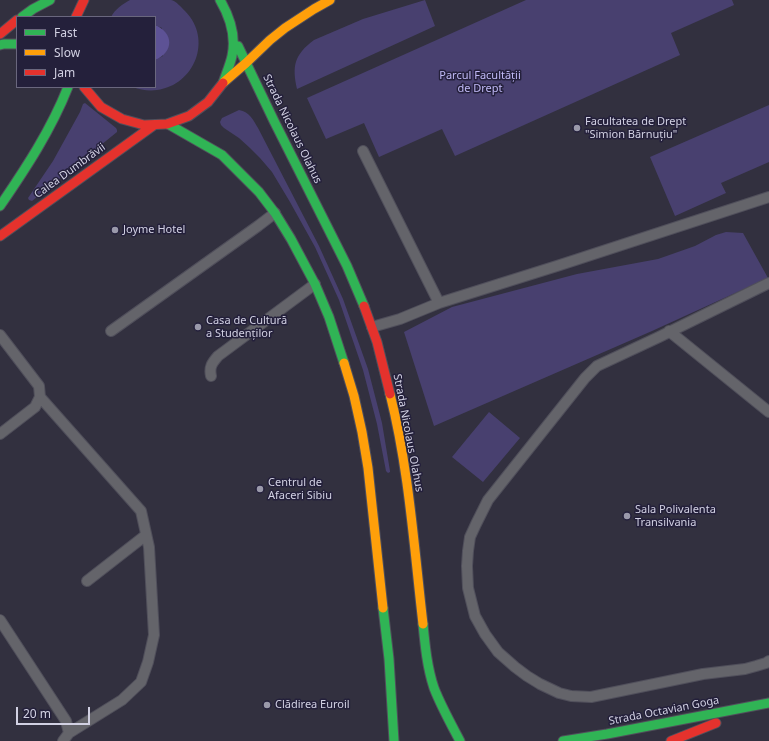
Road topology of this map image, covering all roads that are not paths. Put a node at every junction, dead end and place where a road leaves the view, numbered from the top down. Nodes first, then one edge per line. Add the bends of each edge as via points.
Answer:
1 (50, 0) edge
2 (84, 0) edge
3 (220, 0) edge
4 (330, 0) edge
5 (23, 16) edge
6 (76, 16) edge
7 (16, 21) edge
8 (0, 34) edge
9 (233, 35) junction
10 (16, 44) edge
11 (0, 46) edge
12 (246, 63) junction
13 (224, 82) junction
14 (68, 88) edge
15 (85, 88) edge
16 (168, 124) junction
17 (154, 125) junction
18 (363, 151) dead end
19 (769, 197) edge
20 (0, 206) edge
21 (275, 213) junction
22 (0, 236) edge
23 (769, 283) edge
24 (315, 284) junction
25 (439, 303) junction
26 (372, 327) junction
27 (111, 331) dead end
28 (669, 331) junction
29 (0, 335) edge
30 (211, 376) dead end
31 (40, 396) junction
32 (769, 412) edge
33 (0, 434) edge
34 (146, 535) junction
35 (86, 581) dead end
36 (0, 620) edge
37 (769, 661) edge
38 (769, 703) edge
39 (66, 737) edge
40 (394, 741) edge
41 (460, 741) edge
42 (563, 741) edge
43 (671, 741) edge

1 - 5 main road
2 - 6 main road
3 - 9 main road via 230,20
4 - 12 main road via 285,28
7 - 8 main road
9 - 12 main road, Strada Nicolaus Olahus
9 - 13 main road via 230,67
10 - 11 main road
12 - 13 main road
12 - 26 main road, Strada Nicolaus Olahus via 347,266
13 - 16 main road via 207,105 182,120
14 - 20 main road via 63,103 43,141
15 - 17 main road via 111,114 139,124
16 - 17 main road
16 - 21 main road via 222,155
17 - 22 main road, Calea Dumbrăvii
18 - 25 lane
19 - 25 lane
21 - 24 main road
21 - 27 lane
23 - 28 lane
24 - 30 lane via 218,356 211,364
24 - 40 main road via 340,348 362,432 389,660
25 - 26 lane
26 - 41 main road, Strada Nicolaus Olahus via 395,414 402,452 427,660 434,687
28 - 32 lane
28 - 37 lane via 597,366 488,500 470,537 468,551 468,588 475,616 498,652 515,667 540,684 571,696 591,697 703,674 745,669
29 - 31 lane via 39,386
31 - 33 lane via 35,407
31 - 34 lane via 141,512
34 - 35 lane
34 - 39 lane via 149,547 154,635 141,682 122,700
36 - 39 lane via 66,721
38 - 42 main road, Strada Octavian Goga
38 - 43 main road, Strada Octavian Goga

